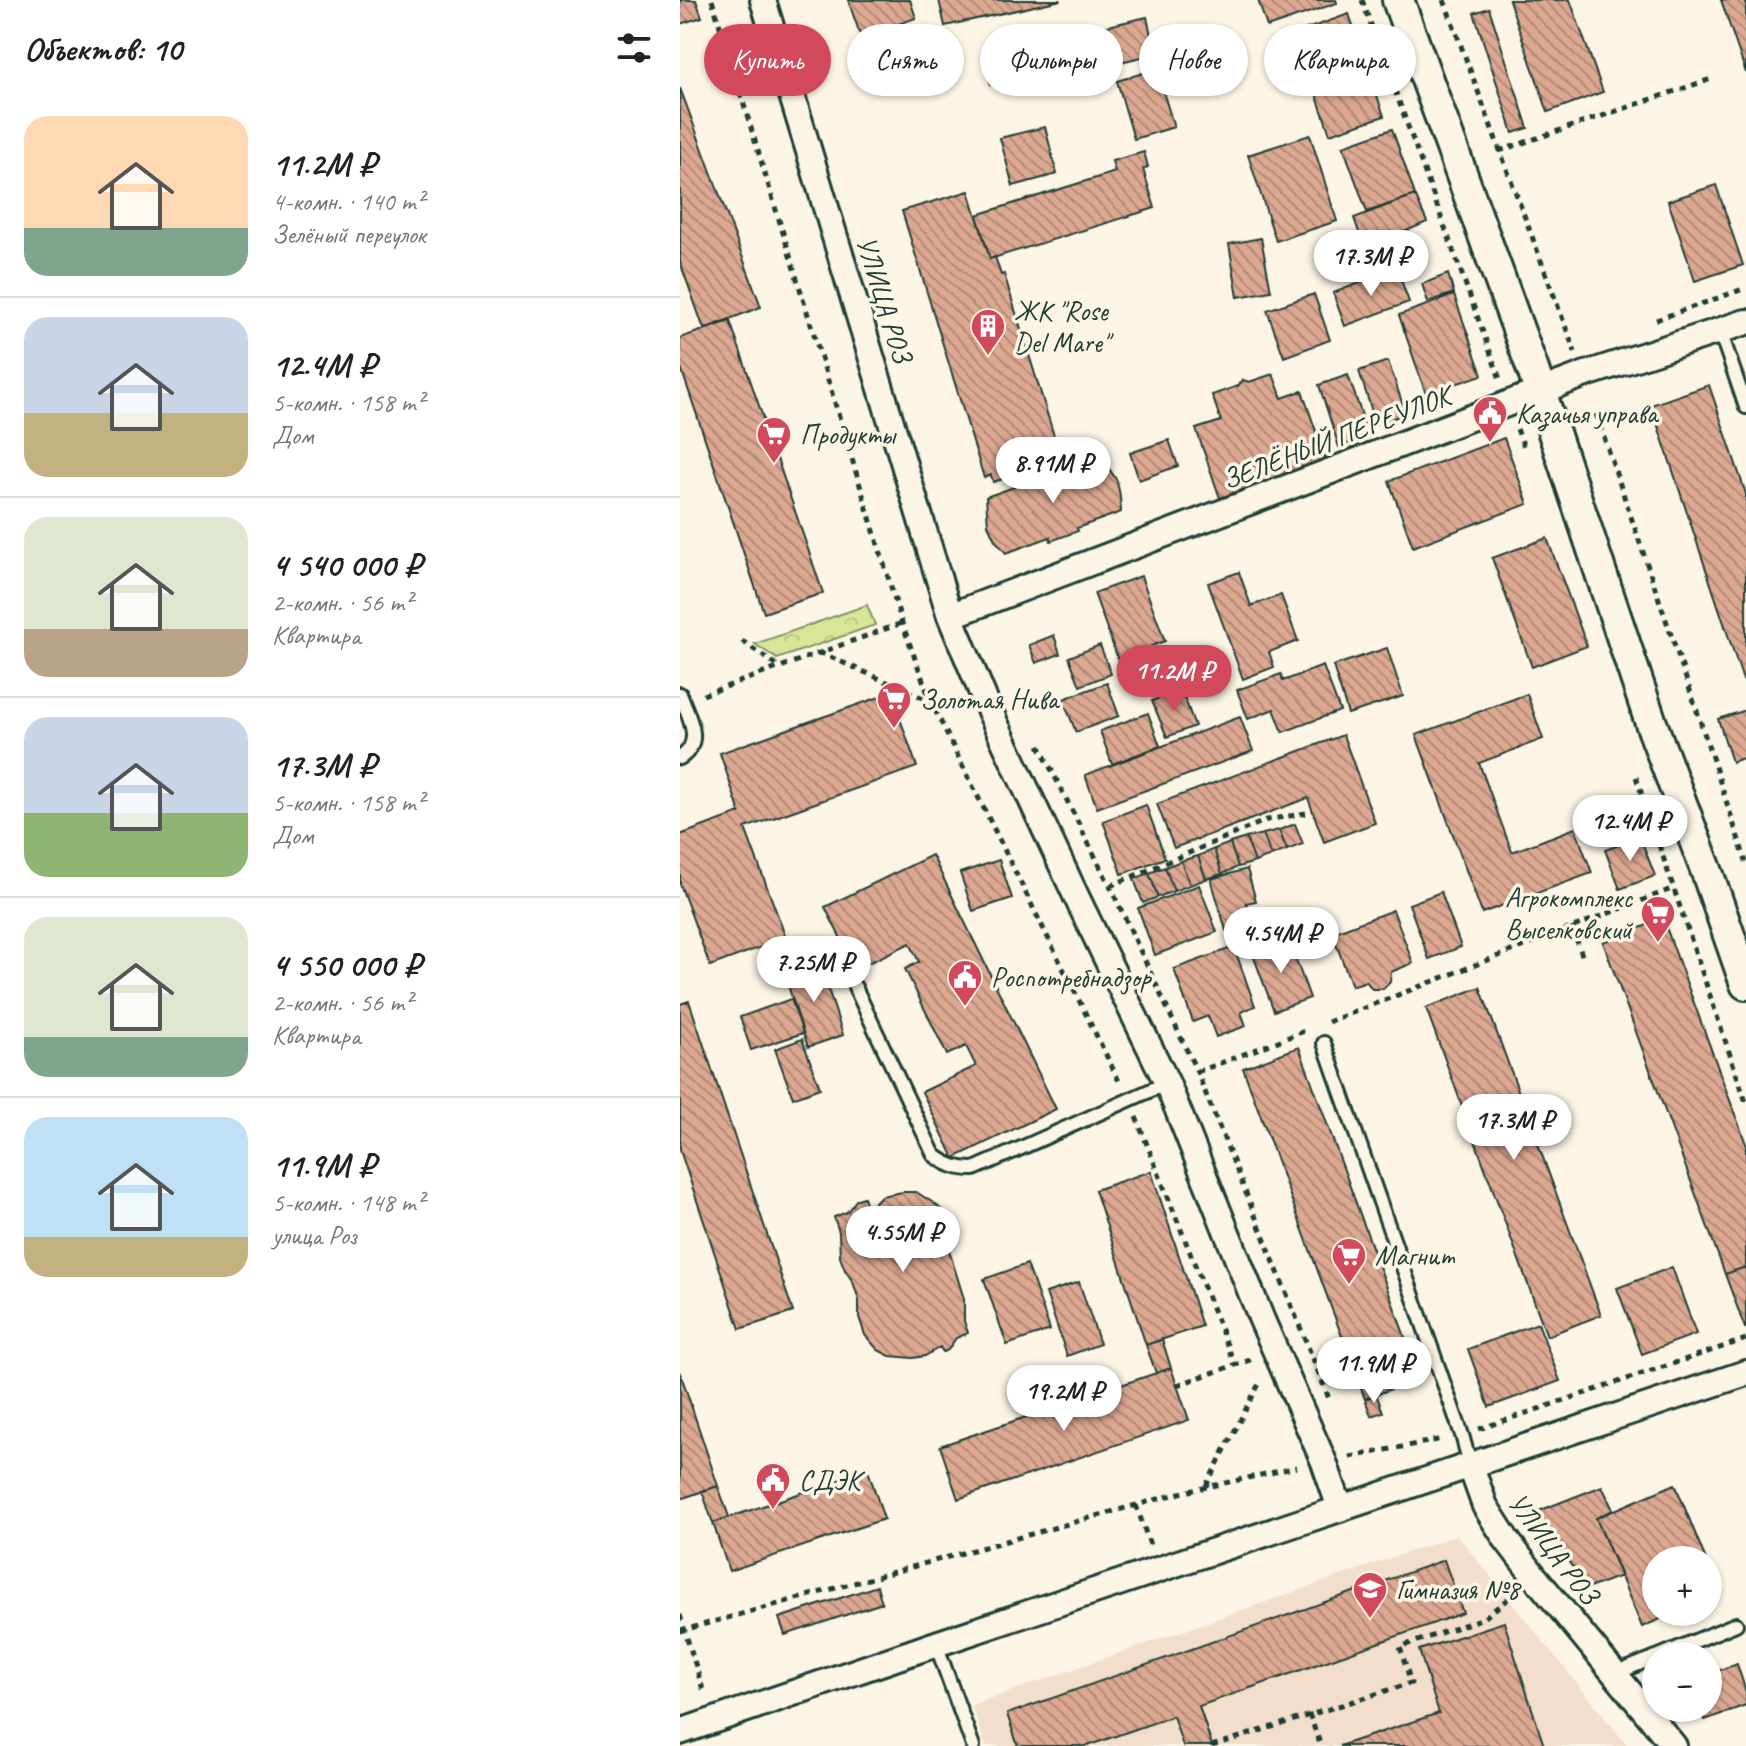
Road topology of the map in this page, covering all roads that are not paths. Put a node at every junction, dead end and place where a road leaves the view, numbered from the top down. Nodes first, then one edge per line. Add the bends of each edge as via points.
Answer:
1 (763, 0) edge
2 (1398, 0) edge
3 (1746, 322) edge
4 (1720, 331) junction
5 (1541, 392) junction
6 (1746, 407) edge
7 (950, 616) junction
8 (682, 698) edge
9 (680, 758) edge
10 (1746, 984) edge
11 (855, 987) dead end
12 (1324, 1043) dead end
13 (1167, 1083) junction
14 (1746, 1373) edge
15 (1470, 1464) junction
16 (1340, 1508) junction
17 (1736, 1624) dead end
18 (1692, 1642) edge
19 (936, 1644) junction
20 (1642, 1662) edge
21 (1614, 1674) junction
22 (680, 1732) edge
23 (973, 1746) edge
24 (1674, 1746) edge

1 - 7 street, УЛИЦА РОЗ
2 - 5 street
3 - 4 street, ЗЕЛЁНЫЙ ПЕРЕУЛОК
4 - 5 street, ЗЕЛЁНЫЙ ПЕРЕУЛОК
4 - 6 lane
5 - 7 street, ЗЕЛЁНЫЙ ПЕРЕУЛОК
5 - 10 street via 1651,723
7 - 13 street, УЛИЦА РОЗ
8 - 9 lane via 694,737 690,751
11 - 13 lane via 934,1155 947,1165 974,1169
12 - 15 lane, УЛИЦА РОЗ
13 - 16 street, УЛИЦА РОЗ
14 - 15 street
15 - 16 street
15 - 21 street, УЛИЦА РОЗ via 1485,1506 1506,1539
16 - 19 street
17 - 18 lane
19 - 22 street
19 - 23 lane
20 - 21 lane
21 - 24 street, УЛИЦА РОЗ

